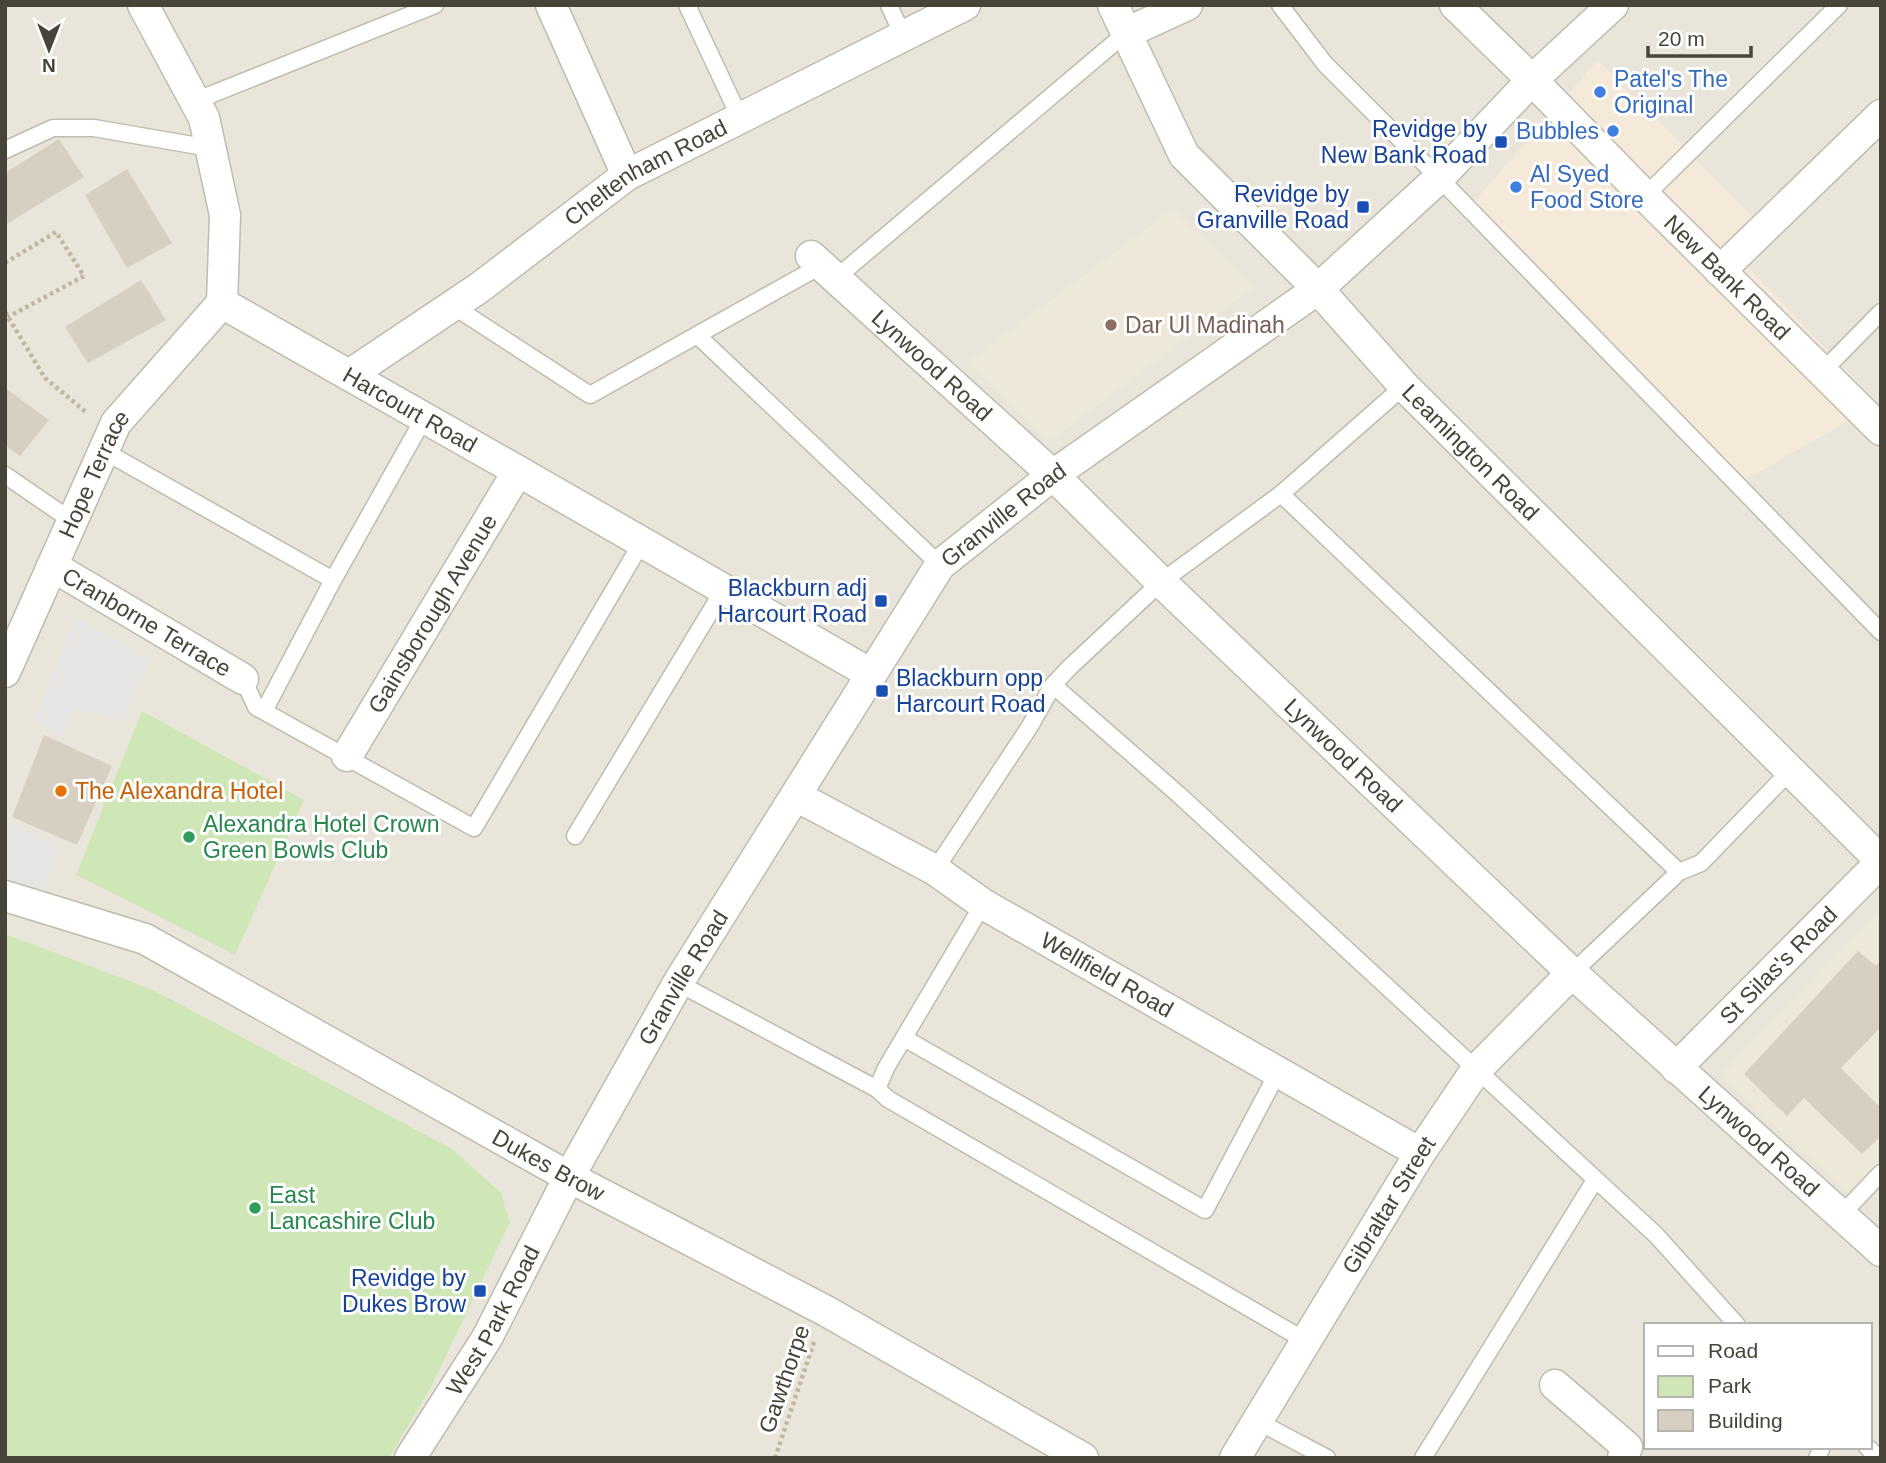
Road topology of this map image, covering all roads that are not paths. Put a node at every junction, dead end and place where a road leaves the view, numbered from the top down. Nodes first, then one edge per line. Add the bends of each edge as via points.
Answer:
1 (143, 5) edge
2 (435, 5) edge
3 (551, 5) edge
4 (687, 5) edge
5 (889, 5) edge
6 (965, 5) edge
7 (1113, 5) edge
8 (1187, 5) edge
9 (1280, 5) edge
10 (1455, 5) edge
11 (1613, 5) edge
12 (1839, 5) edge
13 (1126, 33) junction
14 (904, 36) junction
15 (1532, 80) junction
16 (195, 101) junction
17 (1881, 115) edge
18 (740, 118) junction
19 (210, 148) junction
20 (5, 150) edge
21 (627, 175) junction
22 (1439, 178) junction
23 (1645, 196) junction
24 (823, 266) junction
25 (1720, 271) junction
26 (1318, 289) junction
27 (222, 303) junction
28 (453, 306) junction
29 (1881, 312) edge
30 (697, 335) junction
31 (1822, 372) junction
32 (349, 375) junction
33 (1404, 386) junction
34 (424, 418) junction
35 (1881, 430) edge
36 (108, 442) junction
37 (518, 471) junction
38 (5, 475) edge
39 (1053, 475) junction
40 (1280, 494) junction
41 (72, 521) junction
42 (642, 542) junction
43 (940, 565) junction
44 (52, 566) junction
45 (333, 580) junction
46 (1161, 582) junction
47 (724, 589) junction
48 (1881, 632) edge
49 (5, 672) edge
50 (871, 674) junction
51 (243, 679) joint
52 (1054, 685) junction
53 (264, 711) junction
54 (346, 756) junction
55 (1790, 772) junction
56 (796, 796) junction
57 (575, 836) dead end
58 (1881, 861) edge
59 (935, 870) junction
60 (1679, 872) junction
61 (5, 897) edge
62 (983, 904) junction
63 (1572, 973) junction
64 (678, 983) junction
65 (904, 1038) junction
66 (1676, 1068) junction
67 (1476, 1070) junction
68 (1279, 1072) junction
69 (877, 1089) junction
70 (1420, 1153) junction
71 (1881, 1173) edge
72 (569, 1177) junction
73 (1595, 1180) junction
74 (1842, 1215) junction
75 (1881, 1251) edge
76 (1735, 1323) edge
77 (1306, 1341) junction
78 (1555, 1385) dead end
79 (1257, 1421) junction
80 (410, 1458) edge
81 (1083, 1458) edge
82 (1235, 1458) edge
83 (1327, 1458) edge
84 (1423, 1458) edge
85 (1623, 1458) edge

1 - 16 street
2 - 16 lane
3 - 21 street
4 - 18 lane
5 - 14 lane
6 - 14 street, Cheltenham Road
7 - 13 street, Leamington Road
8 - 13 street
9 - 22 lane via 1325,64
10 - 15 street, New Bank Road
11 - 15 street, Granville Road
12 - 23 lane
13 - 24 lane
13 - 26 street, Leamington Road via 1184,155
14 - 18 street, Cheltenham Road
15 - 22 street, Granville Road
15 - 23 street, New Bank Road
16 - 19 street
17 - 25 street
18 - 21 street, Cheltenham Road
19 - 20 lane via 94,128 53,128
19 - 27 street via 225,215
21 - 28 street, Cheltenham Road
22 - 26 street, Granville Road
22 - 48 lane
23 - 25 street, New Bank Road
24 - 30 lane
24 - 39 street, Lynwood Road
25 - 31 street, New Bank Road
26 - 33 street, Leamington Road
26 - 39 street, Granville Road
27 - 32 street, Harcourt Road
27 - 36 street, Hope Terrace via 116,423
28 - 30 lane via 590,395
28 - 32 street, Cheltenham Road
29 - 31 lane
30 - 43 lane
31 - 35 street, New Bank Road
32 - 34 street, Harcourt Road
33 - 40 lane
33 - 55 street, Leamington Road
34 - 37 street, Harcourt Road
34 - 45 lane
36 - 41 street, Hope Terrace
36 - 45 lane
37 - 42 street, Harcourt Road
37 - 54 street, Gainsborough Avenue
38 - 41 lane
39 - 43 street, Granville Road
39 - 46 street, Lynwood Road
40 - 46 lane
40 - 60 lane
41 - 44 street, Hope Terrace
42 - 47 street, Harcourt Road
42 - 54 lane via 474,828
43 - 50 street, Granville Road
44 - 49 street, Hope Terrace
44 - 51 street, Cranborne Terrace
45 - 53 lane
46 - 52 lane
46 - 63 street, Lynwood Road
47 - 50 street, Harcourt Road
47 - 57 lane
50 - 56 street, Granville Road
51 - 53 lane via 256,707
52 - 59 lane
52 - 67 lane
53 - 54 lane
55 - 58 street, Leamington Road
55 - 60 lane via 1701,863
56 - 59 street, Wellfield Road
56 - 64 street, Granville Road
58 - 66 street, St Silas's Road
59 - 62 street, Wellfield Road
60 - 63 lane
61 - 72 street, Dukes Brow via 145,939
62 - 65 lane
62 - 68 street, Wellfield Road
63 - 66 street, Lynwood Road
63 - 67 street, Gibraltar Street
64 - 69 lane
64 - 72 street, Granville Road
65 - 68 lane via 1205,1210
65 - 69 lane
66 - 74 street, Lynwood Road
67 - 70 street, Gibraltar Street
67 - 73 lane
68 - 70 street, Wellfield Road
69 - 77 lane
70 - 77 street, Gibraltar Street
71 - 74 lane
72 - 80 street, West Park Road via 487,1338
72 - 81 street, Dukes Brow via 826,1311
73 - 76 lane via 1656,1235
73 - 84 lane
74 - 75 street, Lynwood Road
77 - 79 street, Gibraltar Street
78 - 85 street via 1627,1447
79 - 82 street, Gibraltar Street
79 - 83 lane

